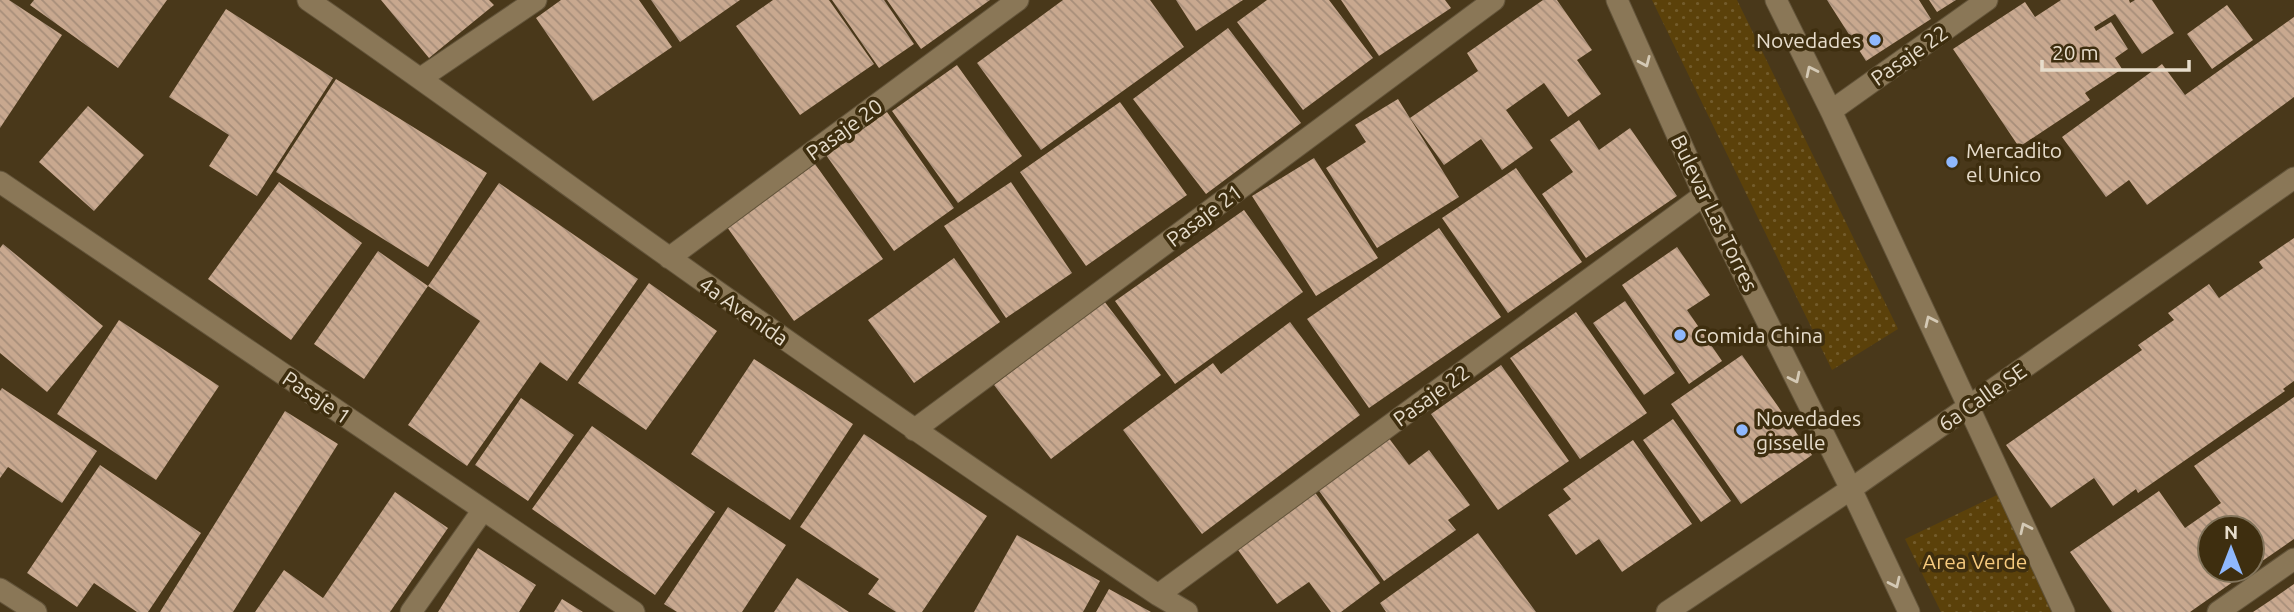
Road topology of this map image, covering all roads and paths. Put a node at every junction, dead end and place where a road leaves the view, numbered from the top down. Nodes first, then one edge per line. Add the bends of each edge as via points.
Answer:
1 (308, 0) edge
2 (536, 0) edge
3 (1018, 0) edge
4 (1494, 0) edge
5 (1616, 0) edge
6 (1776, 0) edge
7 (1987, 0) edge
8 (421, 78) junction
9 (1831, 111) junction
10 (2294, 178) edge
11 (5, 192) edge
12 (1704, 195) junction
13 (669, 258) junction
14 (1969, 406) junction
15 (914, 430) junction
16 (1851, 489) junction
17 (484, 510) junction
18 (2294, 559) edge
19 (0, 589) edge
20 (1158, 595) junction
21 (36, 612) edge
22 (411, 612) edge
23 (635, 612) edge
24 (1187, 612) edge
25 (1667, 612) edge
26 (1909, 612) edge
27 (2064, 612) edge
28 (2218, 612) edge

1 - 8 street, 4a Avenida
2 - 8 street
3 - 13 street, Pasaje 20
4 - 15 street, Pasaje 21
5 -> 12 street, Bulevar Las Torres
9 -> 6 street
7 - 9 street, Pasaje 22
8 - 13 street, 4a Avenida
14 -> 9 street
10 - 14 street, 6a Calle SE
11 - 17 street, Pasaje 1
12 -> 16 street, Bulevar Las Torres
12 - 20 street, Pasaje 22
13 - 15 street, 4a Avenida
14 - 16 street, 6a Calle SE
27 -> 14 street
15 - 20 street, 4a Avenida
16 - 25 street, 6a Calle SE
16 -> 26 street, Bulevar Las Torres
17 - 22 street
17 - 23 street, Pasaje 1
18 - 28 street
19 - 21 street
20 - 24 street, 4a Avenida

